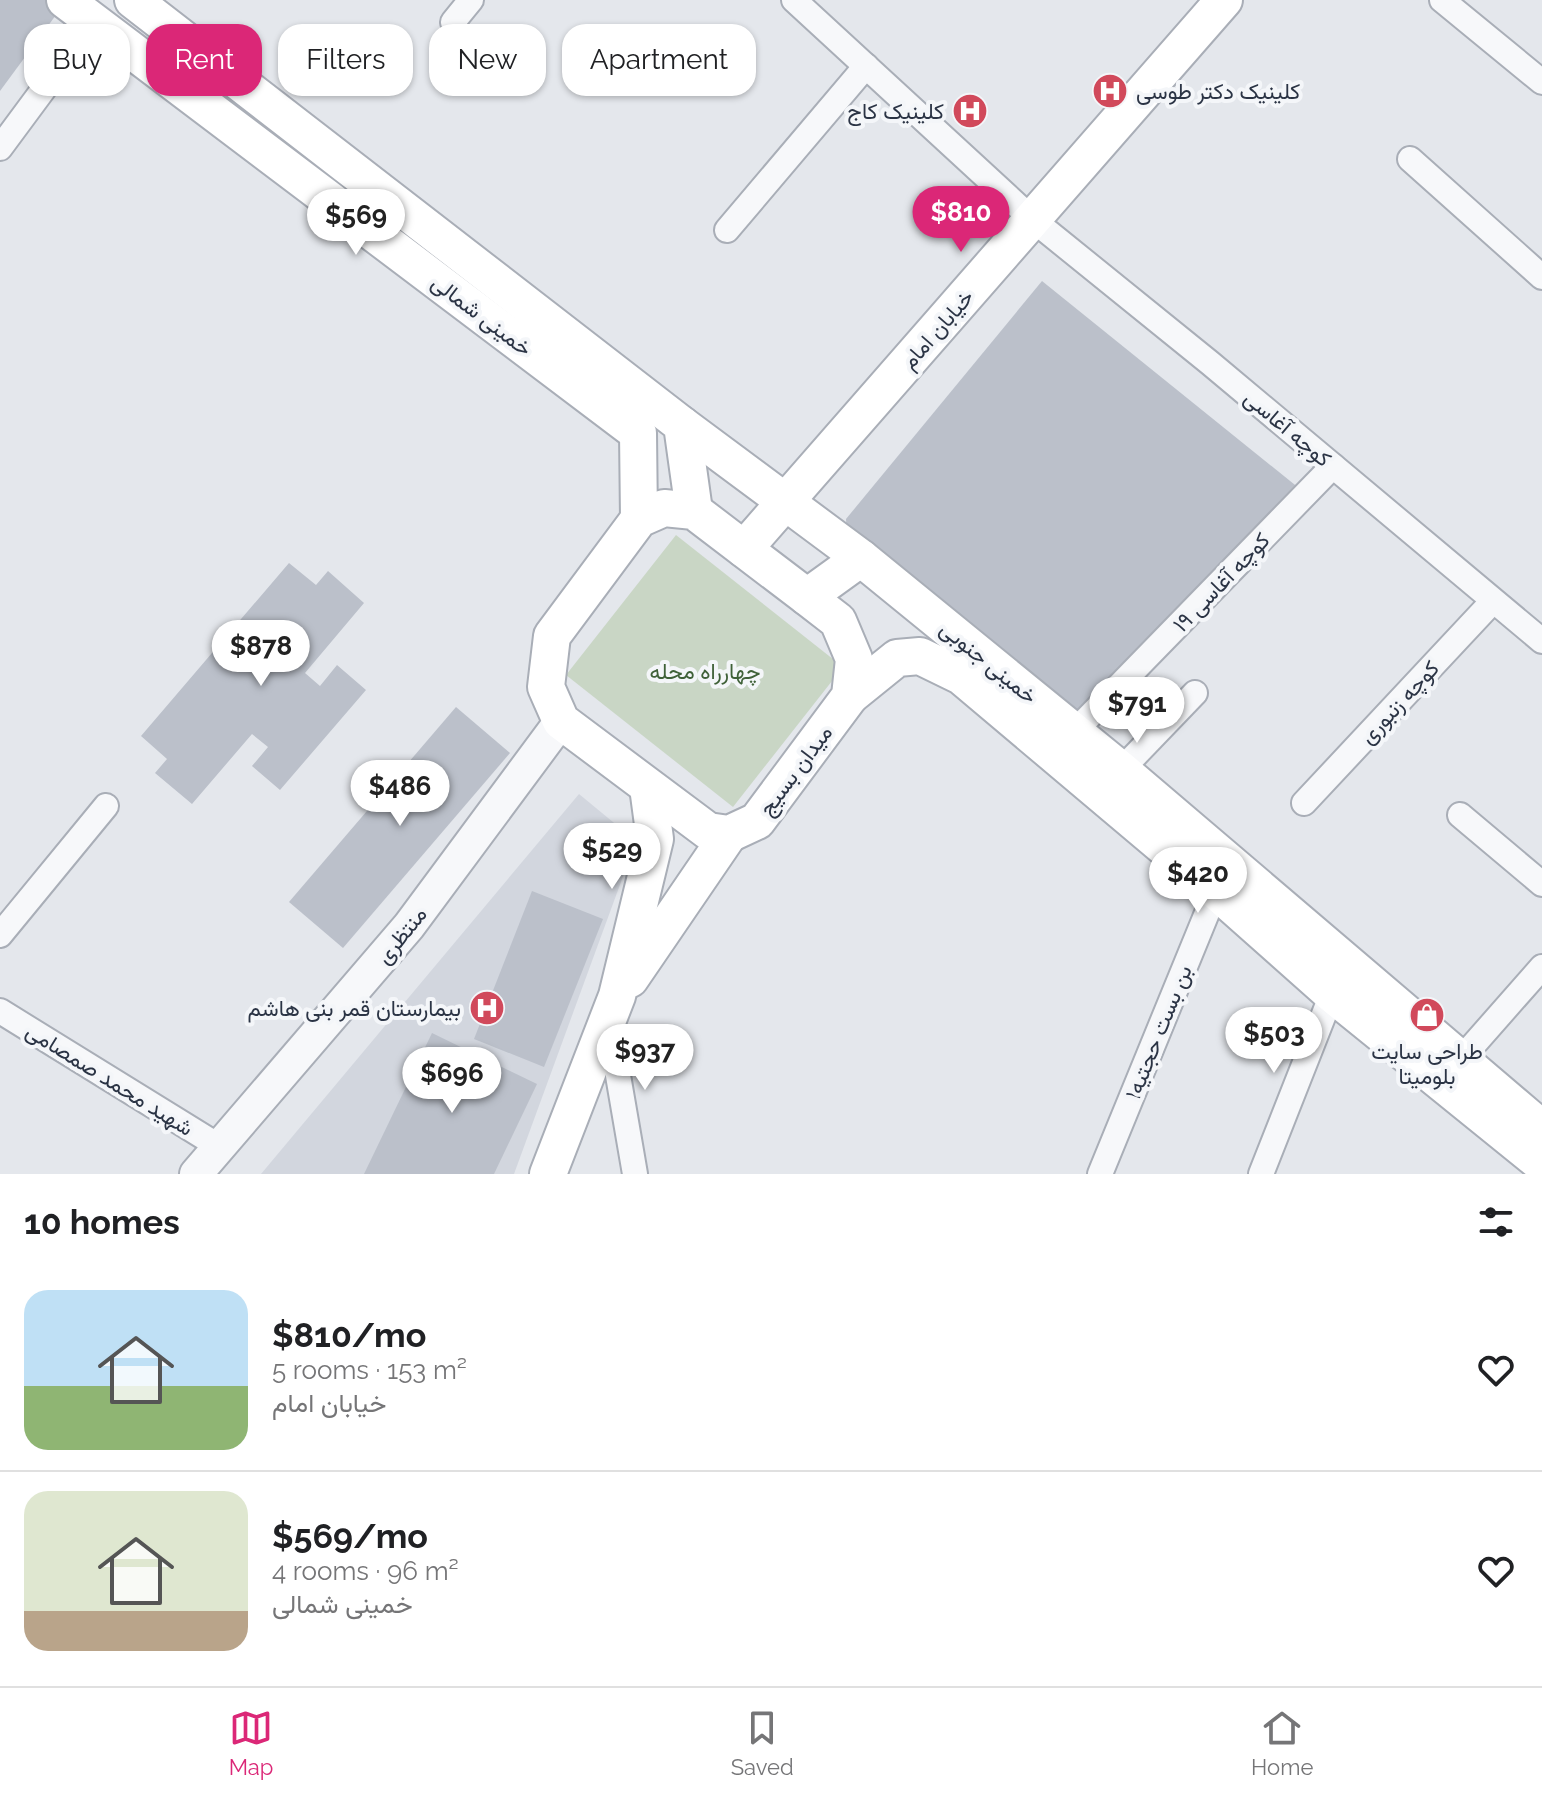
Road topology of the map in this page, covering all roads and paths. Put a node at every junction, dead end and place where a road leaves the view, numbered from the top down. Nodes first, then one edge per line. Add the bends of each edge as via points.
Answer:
1 (65, 0) edge
2 (133, 0) edge
3 (471, 0) edge
4 (794, 0) edge
5 (1224, 0) edge
6 (1442, 0) edge
7 (94, 21) junction
8 (453, 22) dead end
9 (866, 66) junction
10 (1542, 82) edge
11 (0, 148) edge
12 (1410, 159) dead end
13 (1032, 219) junction
14 (727, 230) dead end
15 (1542, 277) edge
16 (682, 425) junction
17 (1333, 466) junction
18 (788, 501) junction
19 (694, 511) junction
20 (639, 519) junction
21 (744, 549) junction
22 (861, 558) junction
23 (807, 597) junction
24 (1493, 601) junction
25 (1538, 630) edge
26 (1195, 693) dead end
27 (850, 696) junction
28 (561, 721) junction
29 (1074, 732) junction
30 (1121, 770) junction
31 (648, 787) junction
32 (1304, 803) dead end
33 (106, 806) dead end
34 (1460, 815) dead end
35 (729, 834) junction
36 (1542, 884) edge
37 (1216, 891) junction
38 (0, 935) edge
39 (1542, 967) edge
40 (1332, 994) junction
41 (613, 1008) junction
42 (0, 1011) edge
43 (1461, 1059) junction
44 (220, 1147) junction
45 (1534, 1155) edge
46 (196, 1174) edge
47 (548, 1174) edge
48 (635, 1174) edge
49 (1100, 1174) edge
50 (1261, 1174) edge

1 - 7 main road, خمینی شمالی
2 - 16 main road, خمینی شمالی
3 - 8 street
4 - 9 street, کوچه آغاسی
5 - 13 main road, خیابان امام
6 - 10 street
7 - 11 street
7 - 20 main road, خمینی شمالی via 638,433
9 - 13 street, کوچه آغاسی
9 - 14 street
12 - 15 street
13 - 17 street, کوچه آغاسی
13 - 18 main road, خیابان امام
16 - 18 main road, خمینی جنوبی
16 - 19 main road
17 - 24 street, کوچه آغاسی
17 - 29 street, کوچه آغاسی ۱۹
18 - 21 main road, خیابان امام
18 - 22 main road, خمینی جنوبی
19 - 20 main road via 664,508
19 - 21 main road
20 - 28 main road via 552,636 546,687
21 - 23 main road
22 - 23 main road
22 - 29 main road, خمینی جنوبی
23 - 27 main road via 838,621 854,659
24 - 25 street, کوچه آغاسی
24 - 32 street, کوچه زنبوری
26 - 30 street
27 - 35 main road, میدان بسیج via 757,821
27 - 37 main road, خمینی جنوبی via 897,658 920,656 961,676
28 - 31 main road
28 - 44 street, منتظری via 409,926
29 - 30 main road, خمینی جنوبی
30 - 43 main road, خمینی جنوبی
31 - 35 main road via 708,831
31 - 41 main road via 655,839
33 - 38 street
34 - 36 street
35 - 41 main road
37 - 40 main road, خمینی جنوبی
37 - 49 street, بن بست حجتیه۱
39 - 43 street
40 - 45 main road, خمینی جنوبی
40 - 50 street
41 - 47 main road
41 - 48 street
42 - 44 street, شهید محمد صمصامی
43 - 45 main road, خمینی جنوبی
44 - 46 street, منتظری

